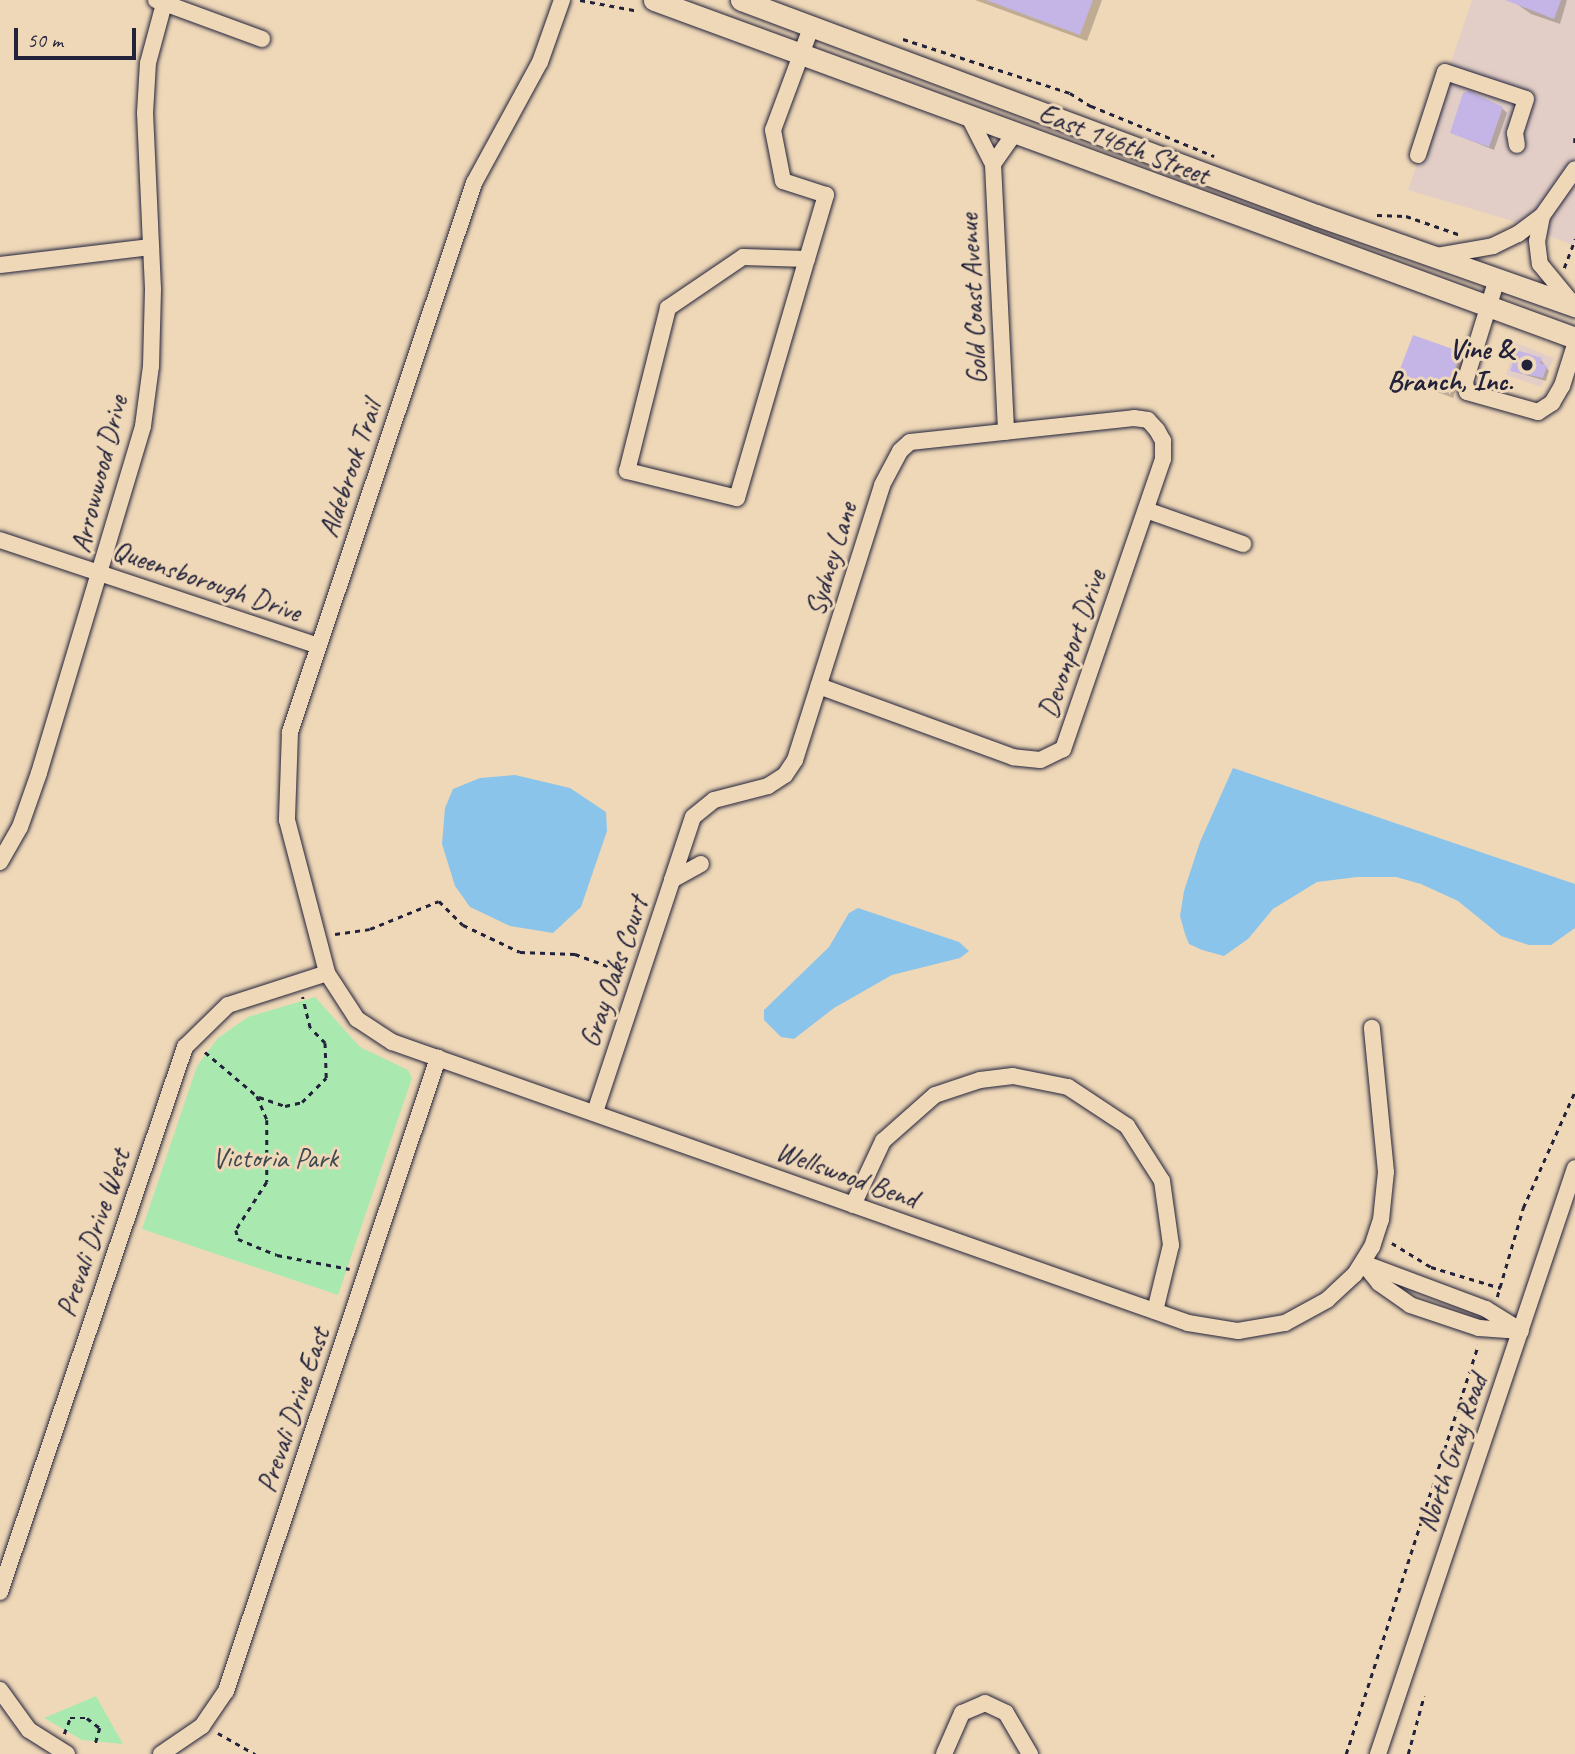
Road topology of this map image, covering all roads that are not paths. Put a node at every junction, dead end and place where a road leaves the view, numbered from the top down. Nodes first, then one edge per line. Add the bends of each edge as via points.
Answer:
1 (562, 0) edge
2 (654, 0) edge
3 (741, 0) edge
4 (161, 1) edge
5 (812, 25) junction
6 (262, 39) dead end
7 (802, 53) junction
8 (968, 115) junction
9 (1015, 132) junction
10 (1517, 145) dead end
11 (1418, 155) dead end
12 (993, 164) junction
13 (1575, 169) edge
14 (1542, 216) junction
15 (150, 247) junction
16 (1434, 256) junction
17 (807, 259) junction
18 (0, 265) edge
19 (1497, 279) junction
20 (1487, 306) junction
21 (1575, 306) edge
22 (1575, 338) edge
23 (1575, 345) edge
24 (1157, 429) joint
25 (1006, 432) junction
26 (1146, 510) junction
27 (0, 540) edge
28 (1243, 544) dead end
29 (101, 573) junction
30 (318, 646) junction
31 (819, 686) junction
32 (0, 862) edge
33 (701, 864) dead end
34 (673, 880) junction
35 (327, 973) junction
36 (1372, 1028) dead end
37 (439, 1058) junction
38 (594, 1112) junction
39 (1575, 1168) edge
40 (853, 1205) junction
41 (1363, 1262) junction
42 (1154, 1311) junction
43 (1521, 1331) junction
44 (0, 1592) edge
45 (0, 1689) edge
46 (63, 1747) edge
47 (161, 1754) edge
48 (944, 1754) edge
49 (1030, 1754) edge
50 (1378, 1754) edge

1 - 30 street, Aldebrook Trail via 540,62 474,183
2 - 7 main road, East 146th Street
3 - 5 main road, East 146th Street
4 - 6 street
4 - 15 street, Arrowwood Drive via 148,63 145,113
5 - 7 street
5 - 16 main road, East 146th Street
7 - 8 main road, East 146th Street
7 - 17 street via 773,130 783,181 826,195
8 - 9 main road, East 146th Street
8 - 12 street, Gold Coast Avenue
9 - 12 street
9 - 20 main road, East 146th Street
10 - 11 street via 1515,133 1526,99 1445,72
12 - 25 street, Gold Coast Avenue
13 - 14 street
14 - 16 street via 1493,246
14 - 21 street via 1537,241 1540,264
15 - 18 street
15 - 29 street, Arrowwood Drive via 151,366 143,426
16 - 19 main road, East 146th Street
17 - 17 street via 737,498 627,471 668,308 743,257
19 - 20 street
19 - 21 main road, East 146th Street
20 - 22 main road, East 146th Street
20 - 23 street via 1465,382 1467,392 1482,400 1538,412 1552,403 1562,386
24 - 25 street, Sydney Lane via 1148,420 1134,418
24 - 26 street, Devonport Drive via 1163,441 1163,459
25 - 31 street, Sydney Lane via 909,442 900,451 882,485
26 - 28 street
26 - 31 street, Devonport Drive via 1063,749 1040,760 1013,757
27 - 29 street, Queensborough Drive
29 - 30 street, Queensborough Drive
29 - 32 street, Arrowwood Drive via 40,772 20,828
30 - 35 street, Aldebrook Trail via 290,732 285,785 287,820
31 - 34 street, Sydney Lane via 795,760 785,775 768,786 714,800 693,817
33 - 34 street, Gray Oaks Court
34 - 38 street, Gray Oaks Court
35 - 37 street, Wellswood Bend via 365,1027
35 - 44 street, Prevali Drive West via 228,1005 209,1018 185,1047
36 - 41 street via 1385,1181 1381,1220
37 - 38 street, Wellswood Bend
37 - 47 street, Prevali Drive East via 226,1691 192,1736
38 - 40 street, Wellswood Bend
39 - 43 street, North Gray Road
40 - 42 street, Wellswood Bend
40 - 42 street via 883,1141 935,1095 980,1080 1013,1076 1068,1087 1096,1101 1127,1126 1162,1181 1171,1245
41 - 42 street, Wellswood Bend via 1327,1300 1270,1327 1220,1330
41 - 43 street via 1486,1310
43 - 50 street, North Gray Road
45 - 46 street via 24,1724
48 - 49 street via 962,1713 985,1703 1006,1713

